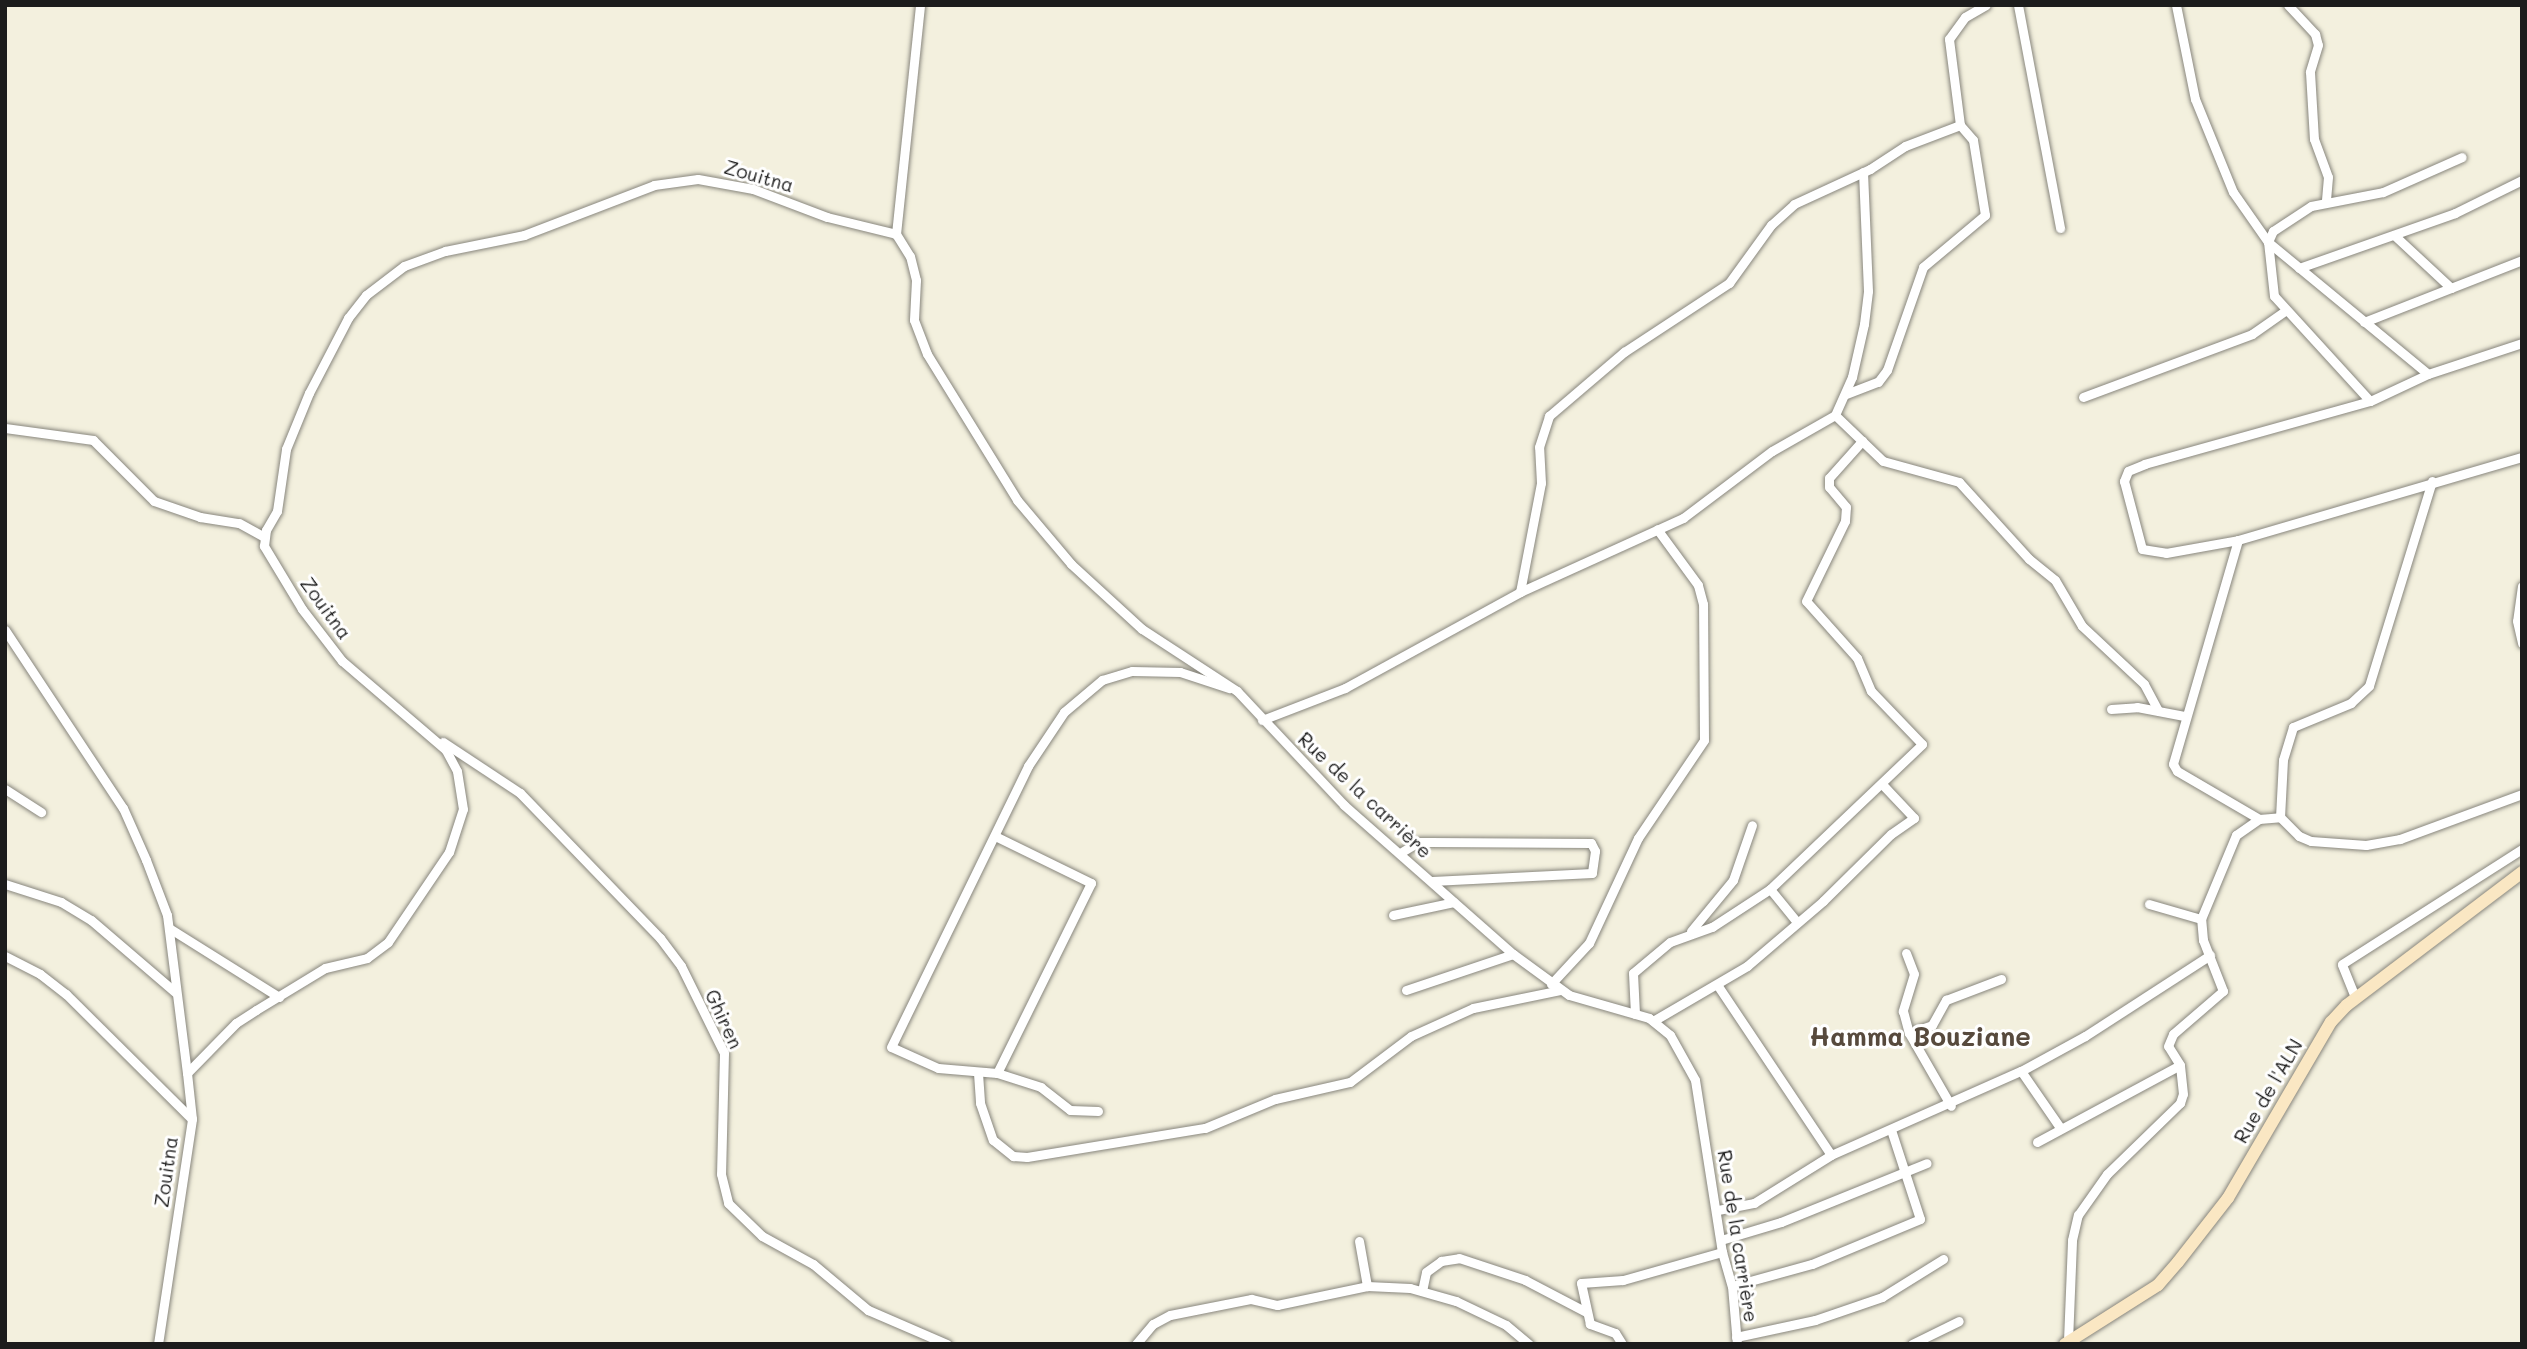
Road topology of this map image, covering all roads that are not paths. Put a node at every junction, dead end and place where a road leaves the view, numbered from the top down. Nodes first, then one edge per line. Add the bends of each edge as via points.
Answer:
1 (920, 5) edge
2 (1986, 5) edge
3 (2018, 5) edge
4 (2176, 5) edge
5 (2288, 5) edge
6 (1960, 125) junction
7 (2462, 157) dead end
8 (1863, 173) junction
9 (2522, 180) edge
10 (2326, 201) junction
11 (2060, 228) dead end
12 (896, 234) junction
13 (2394, 235) junction
14 (2268, 242) junction
15 (2522, 260) edge
16 (2299, 268) junction
17 (2451, 288) junction
18 (2284, 312) junction
19 (2364, 322) junction
20 (2522, 343) edge
21 (2428, 374) junction
22 (1846, 394) junction
23 (2083, 397) dead end
24 (2370, 401) junction
25 (1835, 415) junction
26 (5, 428) edge
27 (1862, 440) junction
28 (2522, 457) edge
29 (2432, 481) junction
30 (1657, 529) junction
31 (264, 537) junction
32 (2238, 540) junction
33 (2522, 586) edge
34 (1520, 592) junction
35 (5, 630) edge
36 (2522, 643) edge
37 (5, 649) edge
38 (19, 650) junction
39 (1238, 693) junction
40 (2111, 709) dead end
41 (2158, 710) junction
42 (2184, 716) junction
43 (1262, 720) junction
44 (436, 737) junction
45 (1882, 784) junction
46 (5, 789) edge
47 (2522, 794) edge
48 (41, 812) dead end
49 (2280, 817) junction
50 (2259, 819) junction
51 (1752, 825) dead end
52 (995, 836) junction
53 (2522, 849) edge
54 (1400, 853) junction
55 (2522, 872) edge
56 (1432, 881) junction
57 (5, 884) edge
58 (1770, 889) junction
59 (1454, 902) junction
60 (2149, 904) dead end
61 (1393, 915) dead end
62 (2201, 919) junction
63 (1797, 922) junction
64 (169, 928) junction
65 (1691, 931) junction
66 (1906, 953) dead end
67 (1513, 954) junction
68 (2210, 955) junction
69 (5, 956) edge
70 (2001, 979) dead end
71 (1551, 984) junction
72 (1718, 986) junction
73 (1406, 990) dead end
74 (1561, 990) junction
75 (176, 992) junction
76 (279, 997) junction
77 (2355, 997) junction
78 (1635, 1014) junction
79 (1653, 1021) junction
80 (1909, 1033) junction
81 (2180, 1065) junction
82 (2021, 1071) junction
83 (187, 1073) junction
84 (978, 1073) junction
85 (997, 1073) junction
86 (1951, 1106) junction
87 (1098, 1111) dead end
88 (191, 1119) junction
89 (2061, 1129) junction
90 (1891, 1130) junction
91 (2037, 1142) dead end
92 (1831, 1155) junction
93 (1927, 1163) dead end
94 (1907, 1172) junction
95 (1718, 1210) junction
96 (1721, 1240) junction
97 (1359, 1241) dead end
98 (1722, 1252) junction
99 (1943, 1259) dead end
100 (1367, 1286) junction
101 (1732, 1286) junction
102 (1422, 1291) junction
103 (1588, 1313) junction
104 (1959, 1321) dead end
105 (1737, 1341) edge
106 (2067, 1342) edge
107 (158, 1344) edge
108 (947, 1344) edge
109 (1136, 1344) edge
110 (1530, 1344) edge
111 (1622, 1344) edge
112 (1912, 1344) edge

1 - 12 street
2 - 6 street via 1965,16 1949,39
3 - 11 street
4 - 14 street via 2195,99 2214,152 2233,192
5 - 10 street via 2315,34 2318,45 2309,72 2314,139 2328,177
6 - 8 street via 1905,146
6 - 22 street via 1973,141 1985,215 1923,267 1887,370 1878,382
7 - 10 street via 2383,192
8 - 22 street via 1868,291
8 - 34 street via 1794,204 1771,225 1729,283 1624,352 1549,416 1539,447 1541,483
9 - 13 street via 2455,213
10 - 14 street via 2293,216 2273,231
12 - 31 street, Zouitna via 827,217 724,181 671,180 524,235 445,251 404,266 366,295 332,344 285,449 277,511
12 - 39 street, Rue de la carrière via 910,256 916,281 918,336 1017,500 1071,564 1142,629 1221,677
13 - 16 street
13 - 17 street
14 - 16 street
14 - 18 street via 2269,282
15 - 17 street
16 - 19 street
17 - 19 street
18 - 23 street via 2241,338
18 - 24 street
19 - 21 street
20 - 21 street
21 - 24 street
22 - 25 street
24 - 32 street via 2128,471 2124,481 2142,549 2166,553
25 - 27 street
25 - 30 street via 1772,451 1706,503
26 - 31 street via 93,440 154,500 200,517 232,520
27 - 41 street via 1883,461 1899,468 1959,482 2029,559 2055,580 2082,626 2144,684
27 - 45 street via 1829,478 1829,487 1846,507 1845,521 1805,601 1857,659 1871,691 1922,744
28 - 29 street
29 - 32 street
29 - 49 street via 2370,686 2351,702 2293,727 2283,760
30 - 34 street
30 - 71 street via 1698,585 1703,604 1704,740 1638,838 1589,943
31 - 44 street, Zouitna via 267,554 342,661
32 - 42 street
33 - 36 street via 2517,621
34 - 43 street via 1345,688
35 - 38 street
37 - 38 street
38 - 64 street via 123,808
39 - 43 street, Rue de la carrière
39 - 52 street via 1203,678 1153,670 1102,680 1079,696 1049,730
40 - 41 street
41 - 42 street
42 - 50 street via 2173,764 2176,771
43 - 54 street, Rue de la carrière via 1344,805
44 - 76 street, Zouitna via 457,771 463,793 460,826 449,852 377,953 333,963
44 - 108 street, Ghiren via 520,793 660,938 681,966 724,1053 721,1174 728,1203 762,1236 813,1264 869,1310
45 - 58 street
45 - 63 street via 1914,818
46 - 48 street
47 - 49 street via 2412,835 2367,845 2311,841
49 - 50 street
50 - 62 street via 2236,835
51 - 65 street via 1732,880
52 - 84 street via 891,1047 938,1068
52 - 85 street via 1091,883
53 - 77 street via 2342,964
54 - 56 street, Rue de la carrière
54 - 56 street via 1418,842 1591,843 1595,851 1592,873
55 - 77 main road, Rue de l'ALN via 2459,924
56 - 59 street, Rue de la carrière
57 - 75 street via 61,902 91,920
58 - 63 street
58 - 65 street via 1712,927
59 - 61 street
59 - 67 street, Rue de la carrière
60 - 62 street
62 - 68 street
63 - 72 street
64 - 75 street
64 - 76 street
65 - 78 street via 1636,968
66 - 80 street via 1914,974 1903,1011
67 - 71 street, Rue de la carrière
67 - 73 street
68 - 81 street via 2222,991 2173,1034 2168,1046
68 - 82 street via 2085,1036
69 - 88 street via 40,974 66,995
70 - 80 street via 1947,1000 1932,1025
71 - 74 street, Rue de la carrière
72 - 79 street
72 - 92 street
74 - 78 street, Rue de la carrière via 1594,1005
74 - 84 street via 1474,1008 1411,1036 1350,1082 1275,1099 1205,1128 1027,1157 1013,1156 993,1140 980,1103
75 - 83 street
76 - 83 street, Zouitna via 236,1023
77 - 106 main road, Rue de l'ALN via 2331,1022 2228,1198 2178,1262 2158,1285
78 - 79 street, Rue de la carrière
79 - 95 street, Rue de la carrière via 1670,1035 1695,1080
80 - 86 street
81 - 89 street
81 - 106 street via 2180,1103 2107,1174 2078,1215 2072,1240
82 - 86 street
82 - 89 street
83 - 88 street, Zouitna
84 - 85 street
85 - 87 street via 1041,1087 1070,1110
86 - 90 street
88 - 107 street, Zouitna
89 - 91 street
90 - 92 street
90 - 94 street
92 - 95 street via 1754,1203
93 - 94 street
94 - 96 street
94 - 101 street via 1920,1219 1812,1264
95 - 96 street, Rue de la carrière
96 - 98 street, Rue de la carrière
97 - 100 street
98 - 101 street, Rue de la carrière
98 - 103 street via 1623,1280 1581,1283
99 - 105 street via 1882,1297
100 - 102 street
100 - 109 street via 1278,1305 1251,1300 1170,1315 1153,1324
101 - 105 street, Rue de la carrière
102 - 103 street via 1426,1272 1441,1261 1459,1258 1525,1280
102 - 110 street via 1476,1310
103 - 111 street via 1590,1324 1615,1334
104 - 112 street

